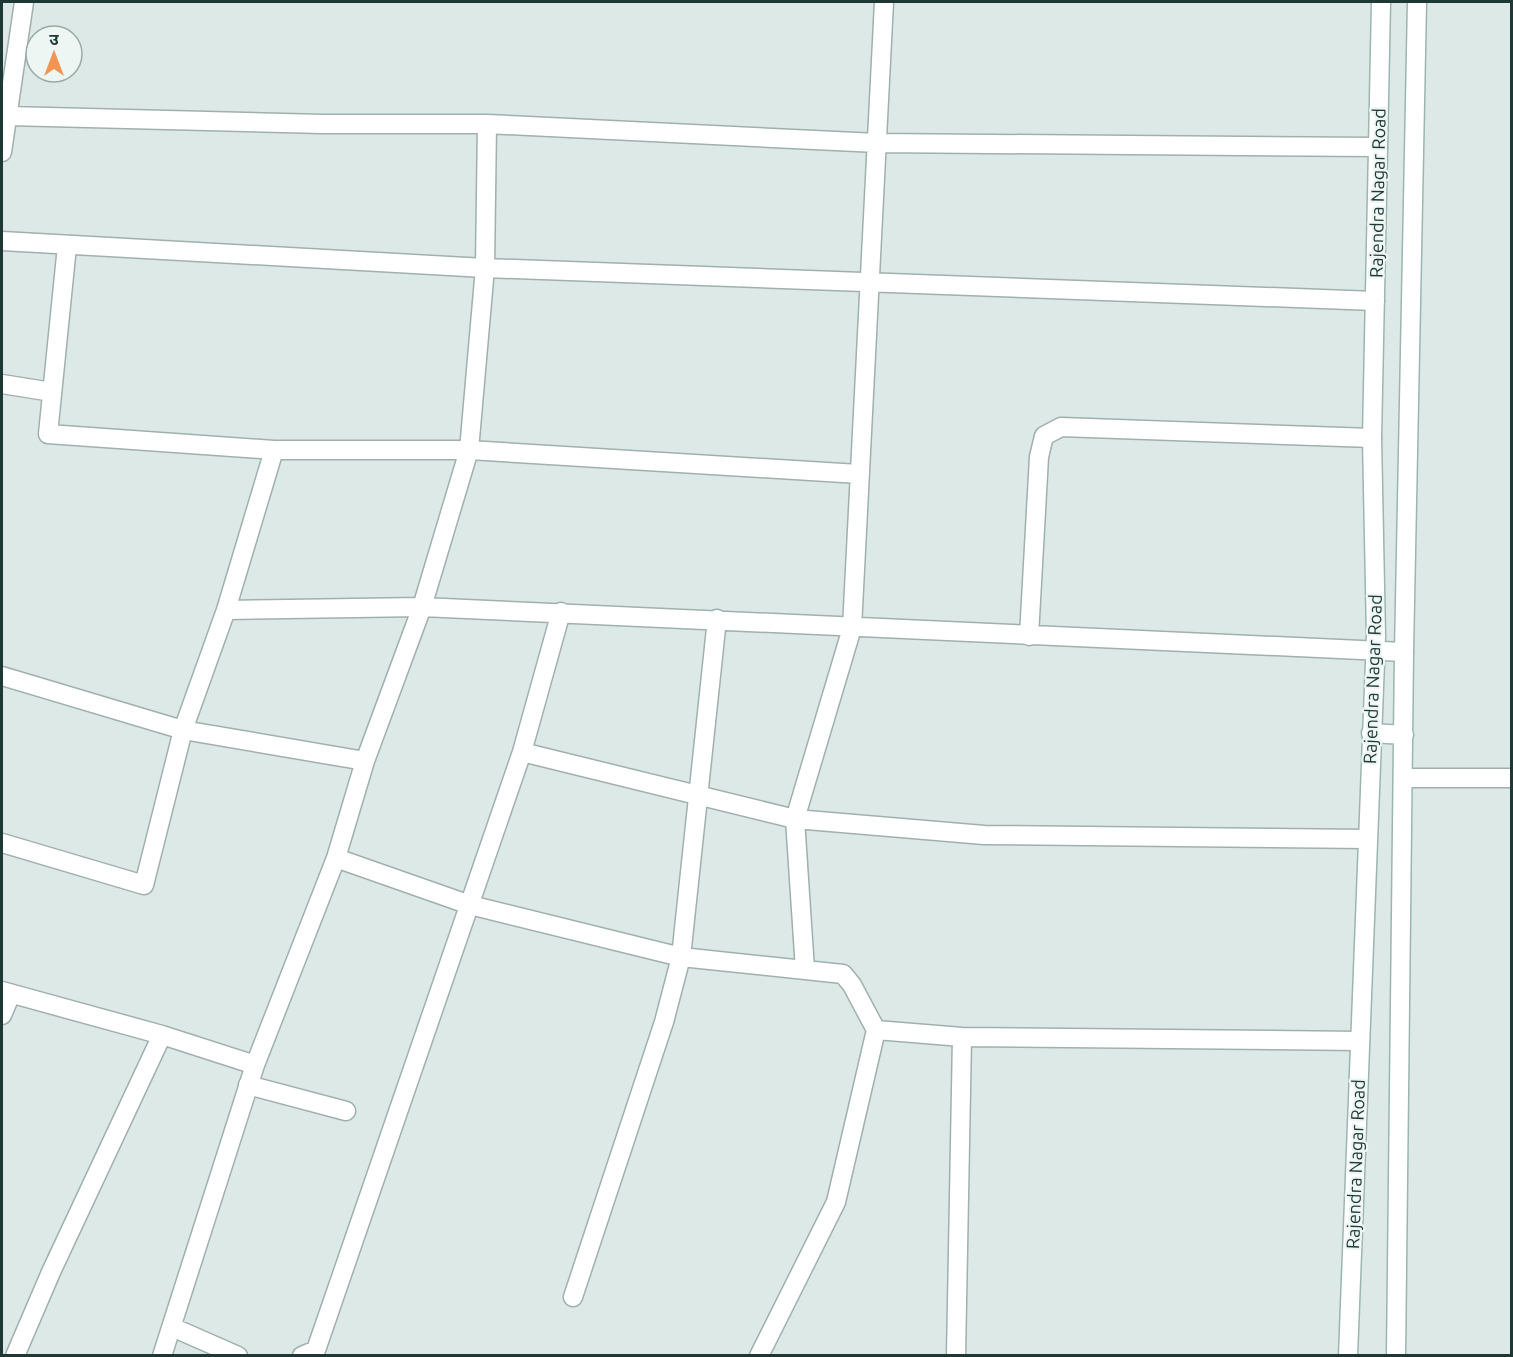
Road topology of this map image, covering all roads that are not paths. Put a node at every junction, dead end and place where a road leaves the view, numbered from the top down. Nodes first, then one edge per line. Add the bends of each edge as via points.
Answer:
1 (24, 2) edge
2 (885, 2) edge
3 (1381, 2) edge
4 (1417, 2) edge
5 (9, 57) edge
6 (8, 116) junction
7 (487, 124) junction
8 (877, 142) junction
9 (1378, 147) junction
10 (2, 152) edge
11 (2, 241) edge
12 (67, 246) junction
13 (485, 268) junction
14 (868, 281) junction
15 (1375, 301) junction
16 (2, 384) edge
17 (52, 392) junction
18 (1372, 438) junction
19 (274, 450) junction
20 (469, 450) junction
21 (859, 474) junction
22 (422, 607) junction
23 (226, 610) junction
24 (561, 612) junction
25 (717, 619) junction
26 (852, 628) junction
27 (1029, 636) junction
28 (1375, 652) junction
29 (1404, 652) junction
30 (2, 676) edge
31 (183, 730) junction
32 (1371, 733) junction
33 (1404, 735) junction
34 (522, 752) junction
35 (365, 761) junction
36 (1404, 778) junction
37 (1512, 778) edge
38 (700, 798) junction
39 (795, 819) junction
40 (1367, 839) junction
41 (2, 843) edge
42 (336, 858) junction
43 (470, 905) junction
44 (681, 957) junction
45 (805, 970) junction
46 (6, 992) edge
47 (2, 1015) edge
48 (876, 1030) junction
49 (162, 1035) junction
50 (962, 1037) junction
51 (1360, 1041) junction
52 (255, 1065) junction
53 (248, 1085) junction
54 (346, 1112) dead end
55 (573, 1297) dead end
56 (172, 1327) junction
57 (15, 1356) edge
58 (162, 1356) edge
59 (238, 1356) edge
60 (302, 1356) edge
61 (759, 1356) edge
62 (956, 1356) edge
63 (1348, 1356) edge
64 (1396, 1356) edge

1 - 5 street
2 - 8 street
3 - 9 street, Rajendra Nagar Road
4 - 29 street, Rajendra Nagar Road
5 - 6 street
6 - 7 street
6 - 10 street
7 - 8 street
7 - 13 street
8 - 9 street
8 - 14 street
9 - 15 street, Rajendra Nagar Road
11 - 12 street
12 - 13 street
12 - 17 street
13 - 14 street
13 - 20 street
14 - 15 street
14 - 21 street
15 - 18 street, Rajendra Nagar Road
16 - 17 street
17 - 19 street via 48,434
18 - 27 street via 1061,427 1044,436 1039,457
18 - 28 street, Rajendra Nagar Road
19 - 20 street
19 - 23 street
20 - 21 street
20 - 22 street
21 - 26 street
22 - 23 street
22 - 24 street
22 - 35 street
23 - 31 street
24 - 25 street
24 - 34 street
25 - 26 street
25 - 38 street
26 - 27 street
26 - 39 street
27 - 28 street
28 - 29 street
28 - 32 street, Rajendra Nagar Road
29 - 33 street, Rajendra Nagar Road
30 - 31 street
31 - 35 street
31 - 41 street via 144,885
32 - 33 street
32 - 40 street, Rajendra Nagar Road
33 - 36 street, Rajendra Nagar Road
34 - 38 street
34 - 43 street
35 - 42 street
36 - 37 street
36 - 64 street, Rajendra Nagar Road
38 - 39 street
38 - 44 street
39 - 40 street via 984,835
39 - 45 street
40 - 51 street, Rajendra Nagar Road
42 - 43 street
42 - 52 street
43 - 44 street
43 - 60 street via 316,1350
44 - 45 street
44 - 55 street via 664,1022
45 - 48 street via 843,974
46 - 47 street
46 - 49 street
48 - 50 street
48 - 61 street via 836,1202
49 - 52 street
49 - 57 street
50 - 51 street
50 - 62 street
51 - 63 street, Rajendra Nagar Road
52 - 53 street
53 - 54 street
53 - 56 street
56 - 58 street
56 - 59 street

